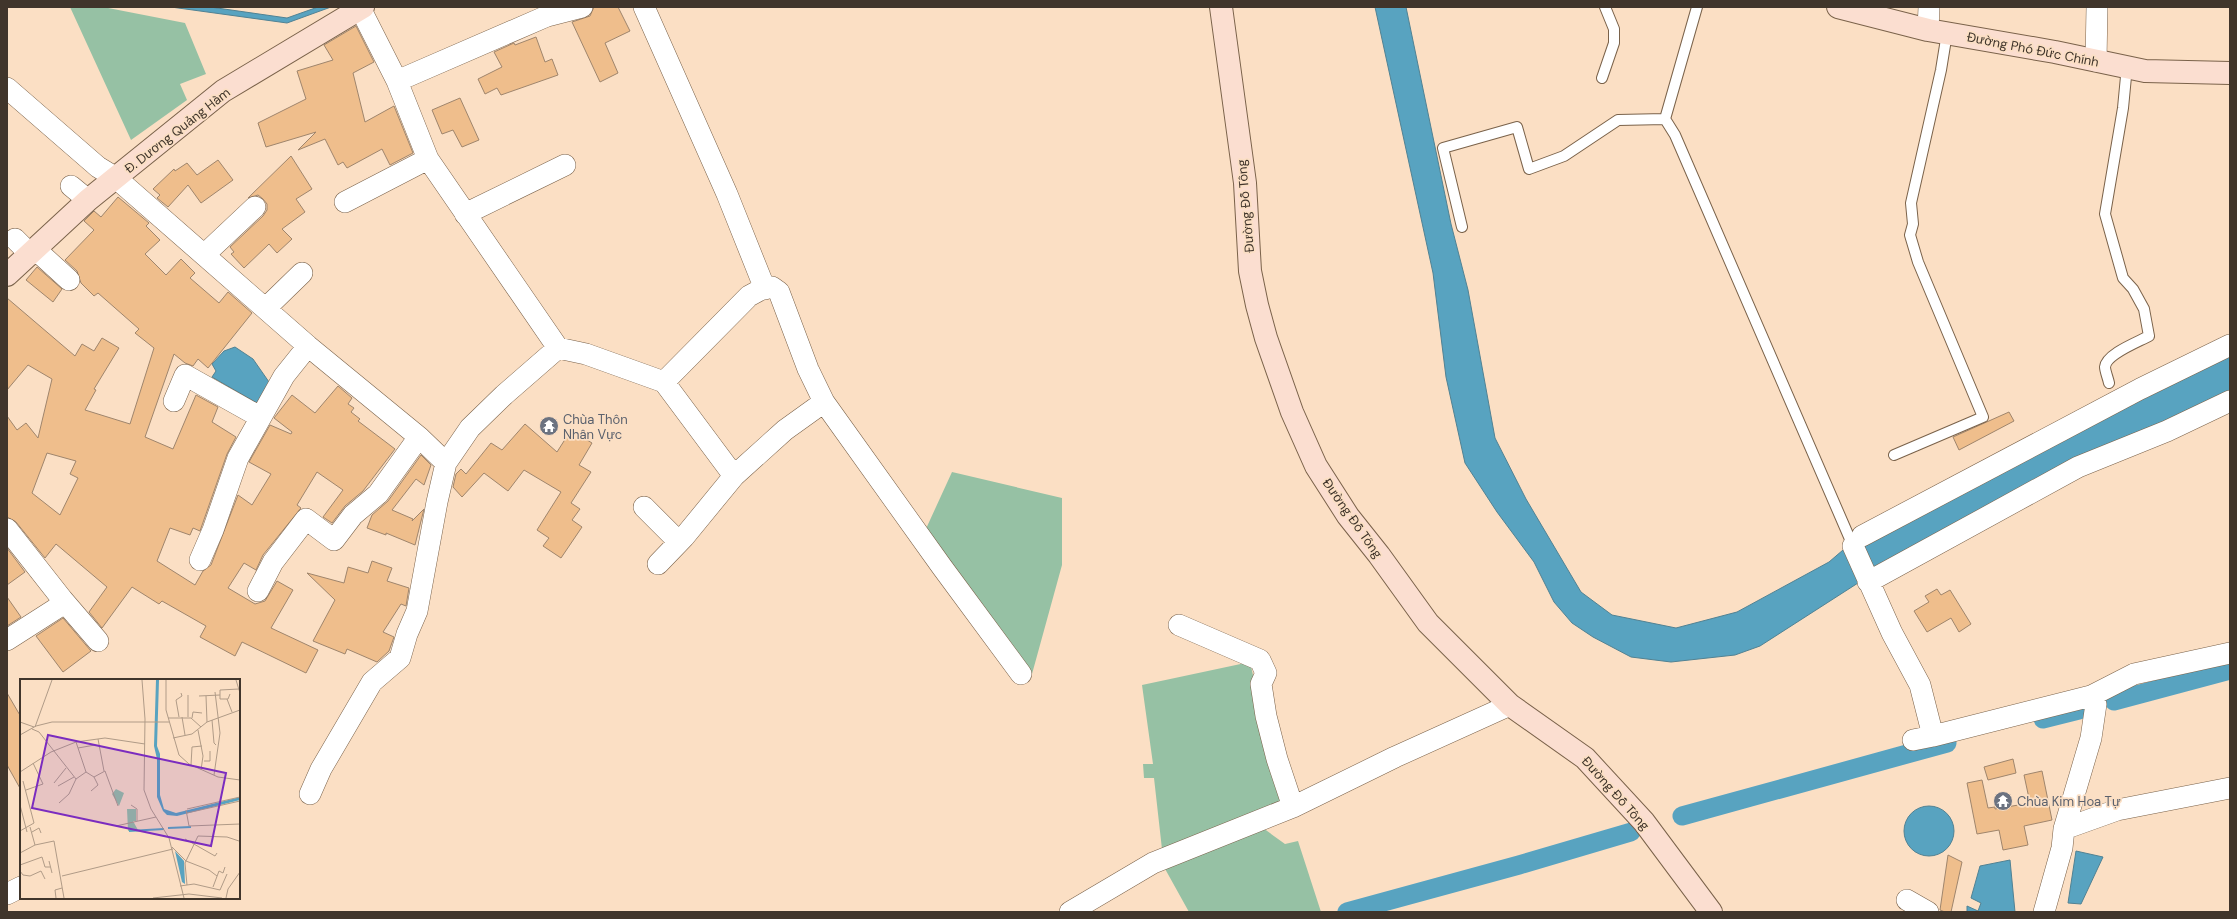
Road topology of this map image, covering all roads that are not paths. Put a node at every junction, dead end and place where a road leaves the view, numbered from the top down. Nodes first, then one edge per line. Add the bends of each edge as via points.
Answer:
1 (361, 7) edge
2 (582, 7) edge
3 (644, 7) edge
4 (1221, 7) edge
5 (1605, 7) edge
6 (1697, 7) edge
7 (1838, 7) edge
8 (1930, 7) edge
9 (2097, 7) edge
10 (1937, 31) junction
11 (2096, 61) junction
12 (2127, 66) junction
13 (2230, 73) edge
14 (1602, 78) dead end
15 (397, 80) junction
16 (7, 88) edge
17 (1665, 119) junction
18 (428, 159) junction
19 (565, 164) dead end
20 (116, 178) junction
21 (71, 186) dead end
22 (88, 200) junction
23 (345, 202) dead end
24 (255, 207) dead end
25 (464, 214) junction
26 (1462, 227) dead end
27 (27, 247) junction
28 (204, 255) junction
29 (302, 273) dead end
30 (7, 275) edge
31 (69, 280) dead end
32 (765, 289) junction
33 (266, 308) junction
34 (2230, 345) edge
35 (308, 346) junction
36 (558, 348) junction
37 (664, 382) junction
38 (2109, 383) dead end
39 (174, 401) dead end
40 (2230, 401) edge
41 (824, 402) junction
42 (260, 417) junction
43 (419, 437) junction
44 (1894, 455) dead end
45 (446, 463) junction
46 (734, 476) junction
47 (644, 507) dead end
48 (7, 529) edge
49 (1857, 541) junction
50 (680, 542) junction
51 (200, 560) dead end
52 (658, 564) dead end
53 (1867, 581) junction
54 (258, 591) dead end
55 (62, 599) junction
56 (1179, 625) dead end
57 (7, 640) edge
58 (98, 641) dead end
59 (2230, 653) edge
60 (1021, 674) dead end
61 (2091, 696) junction
62 (1510, 705) junction
63 (2230, 788) edge
64 (310, 794) dead end
65 (1293, 807) junction
66 (2064, 829) junction
67 (20, 888) edge
68 (7, 894) edge
69 (1907, 900) dead end
70 (1070, 912) edge
71 (1711, 912) edge
72 (1928, 912) edge
73 (2044, 912) edge

1 - 15 street
1 - 20 main road, Đ. Dương Quảng Hàm via 223,92
2 - 15 street via 547,16
3 - 32 street via 727,194
4 - 62 main road, Đường Đỗ Tông via 1245,183 1250,271 1266,338 1292,412 1316,466 1348,516 1428,624
5 - 14 lane via 1614,29 1614,43
6 - 17 lane
7 - 10 main road, Đường Phó Đức Chính
8 - 10 street
9 - 11 street
10 - 11 main road, Đường Phó Đức Chính
10 - 44 lane via 1941,70 1911,203 1913,224 1910,235 1918,262 1983,417
11 - 12 main road, Đường Phó Đức Chính
12 - 13 main road, Đường Phó Đức Chính via 2145,72
12 - 38 lane via 2106,214 2123,278 2144,308 2149,336 2108,359 2105,367
15 - 18 street
16 - 20 street via 98,167
17 - 26 lane via 1618,120 1564,156 1529,169 1517,127 1443,148
17 - 49 lane via 1675,135
18 - 23 street
18 - 25 street
19 - 25 street
20 - 22 main road, Đ. Dương Quảng Hàm
20 - 28 street
21 - 22 street
22 - 27 main road, Đ. Dương Quảng Hàm
24 - 28 street
25 - 36 street
27 - 30 main road, Đ. Dương Quảng Hàm
27 - 31 street
28 - 33 street
29 - 33 street
32 - 37 street via 749,296
32 - 41 street via 772,287 779,292
33 - 35 street
34 - 49 street via 2126,396
35 - 42 street via 284,376
35 - 43 street
36 - 37 street via 586,354
36 - 45 street via 470,428
37 - 46 street
39 - 42 street via 185,375
40 - 53 street via 2167,431 2078,467
41 - 46 street via 785,430
41 - 60 street
42 - 51 street via 238,458
43 - 45 street
43 - 54 street via 378,494 353,515 334,540 306,519 273,562
45 - 64 street via 436,502 417,610 406,634 400,658 372,682
46 - 50 street
47 - 50 street
48 - 55 street
49 - 53 street
50 - 52 street
53 - 61 street via 1920,685 1923,738
55 - 57 street via 57,608
55 - 58 street
56 - 65 street via 1272,667 1261,684 1277,759
59 - 61 street via 2134,674
61 - 66 street via 2096,704 2091,738
62 - 65 street
62 - 71 main road, Đường Đỗ Tông via 1585,758 1644,822
63 - 66 street via 2117,810
65 - 70 street via 1153,863
66 - 73 street via 2062,848
67 - 68 street
69 - 72 street

